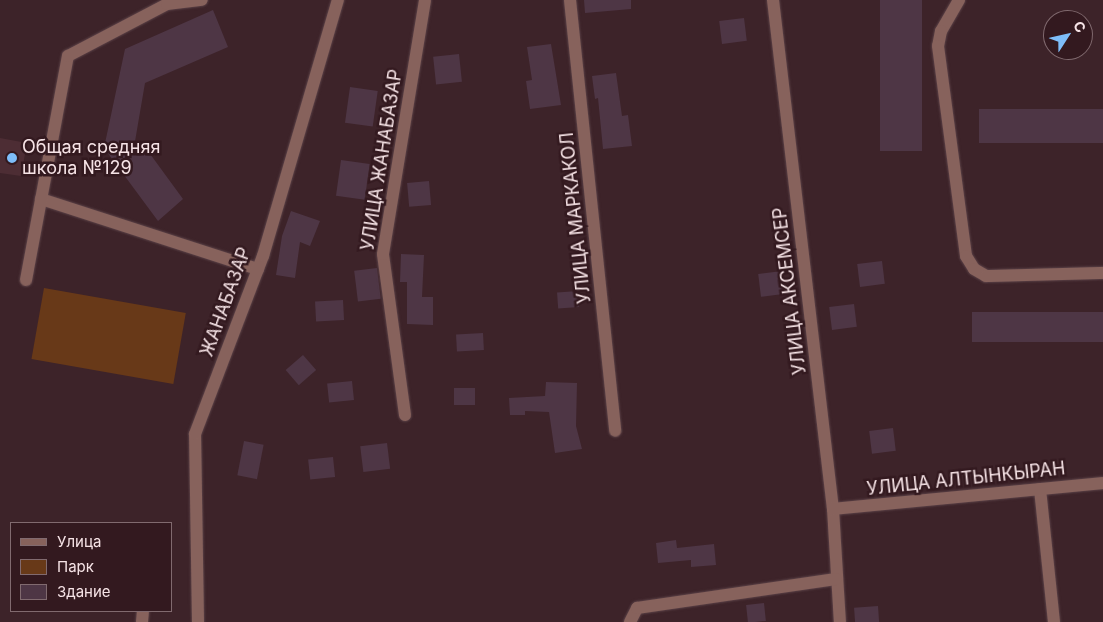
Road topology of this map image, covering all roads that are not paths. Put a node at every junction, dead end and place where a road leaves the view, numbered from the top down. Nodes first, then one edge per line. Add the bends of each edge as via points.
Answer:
1 (202, 0) edge
2 (338, 0) edge
3 (425, 0) edge
4 (570, 0) edge
5 (773, 0) edge
6 (960, 0) edge
7 (41, 199) junction
8 (258, 269) junction
9 (1103, 273) edge
10 (26, 280) dead end
11 (406, 415) dead end
12 (615, 432) dead end
13 (1103, 483) edge
14 (1040, 489) junction
15 (833, 509) junction
16 (836, 579) junction
17 (198, 622) edge
18 (630, 622) edge
19 (840, 622) edge
20 (1054, 622) edge

1 - 7 street via 167,4 68,56
2 - 8 street, ЖАНАБАЗАР
3 - 11 street, УЛИЦА ЖАНАБАЗАР via 383,254
4 - 12 street, УЛИЦА МАРКАКОЛ
5 - 15 street, УЛИЦА АКСЕМСЕР
6 - 9 street via 941,31 938,46 966,256 974,269 986,276
7 - 8 street
7 - 10 street
8 - 17 street, ЖАНАБАЗАР via 195,434
13 - 14 street, УЛИЦА АЛТЫНКЫРАН
14 - 15 street, УЛИЦА АЛТЫНКЫРАН
14 - 20 street
15 - 16 street, УЛИЦА АКСЕМСЕР
16 - 18 street via 637,608
16 - 19 street, УЛИЦА АКСЕМСЕР

